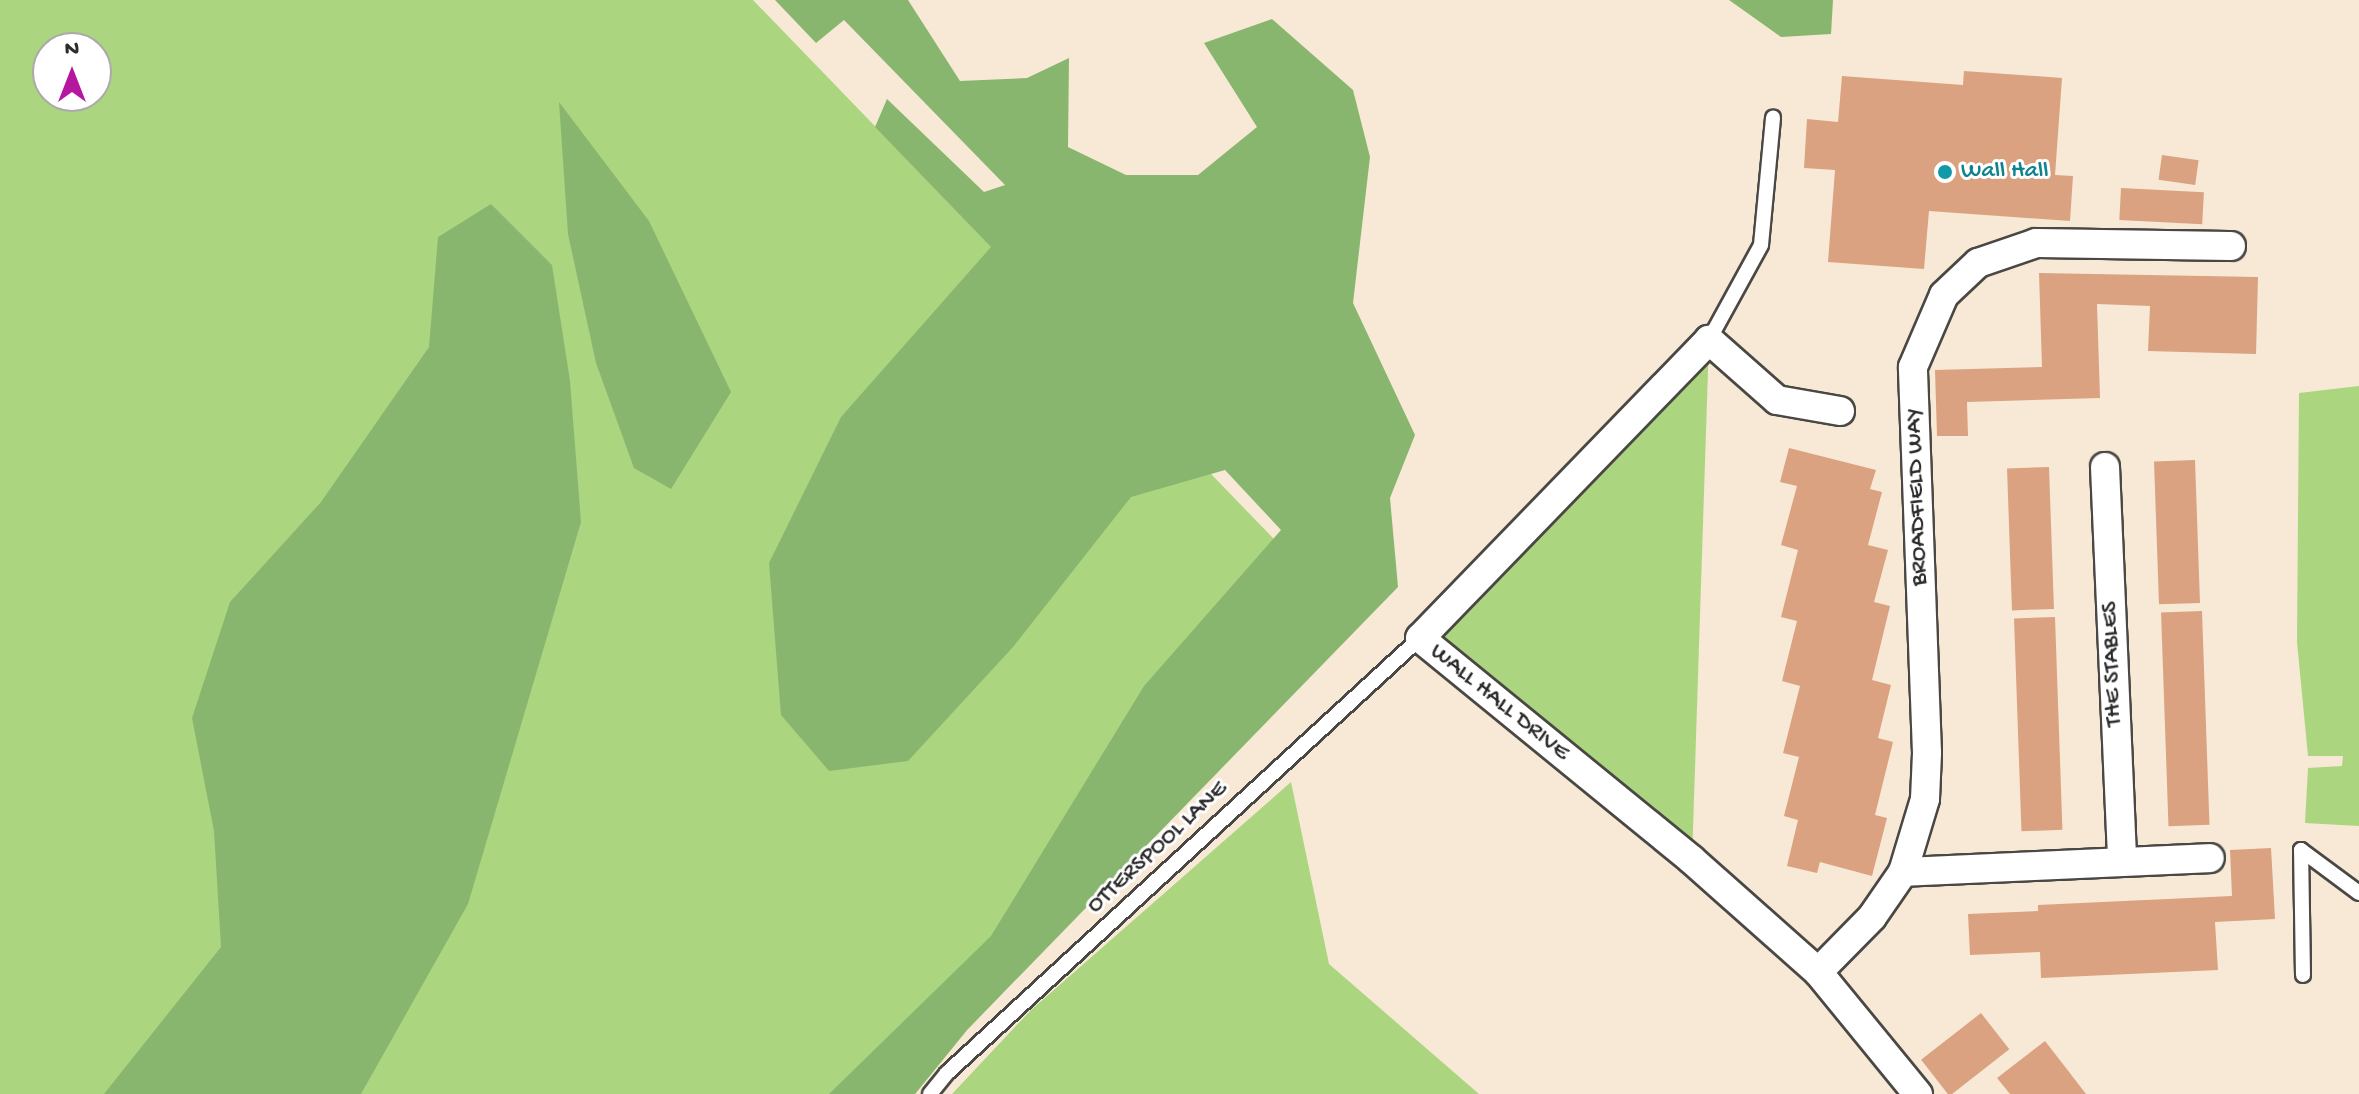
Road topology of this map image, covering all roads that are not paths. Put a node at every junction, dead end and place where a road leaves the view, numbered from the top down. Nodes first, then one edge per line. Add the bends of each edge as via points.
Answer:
1 (1773, 118) dead end
2 (2231, 246) dead end
3 (1709, 340) junction
4 (1840, 411) dead end
5 (2105, 467) dead end
6 (1420, 638) junction
7 (2210, 858) dead end
8 (2122, 862) junction
9 (1903, 872) junction
10 (2359, 893) edge
11 (1818, 972) junction
12 (2303, 975) dead end
13 (930, 1094) edge
14 (1918, 1094) edge

1 - 3 lane via 1761,245
2 - 9 street, BROADFIELD WAY via 2036,243 1978,263 1944,295 1913,367 1927,753 1925,799
3 - 4 street via 1777,400
3 - 6 street, WALL HALL DRIVE
5 - 8 street, THE STABLES
6 - 11 street, WALL HALL DRIVE via 1692,860
6 - 13 lane, OTTERSPOOL LANE
7 - 8 street
8 - 9 street
9 - 11 street, BROADFIELD WAY via 1872,917
10 - 12 lane via 2301,850
11 - 14 street, WALL HALL DRIVE

